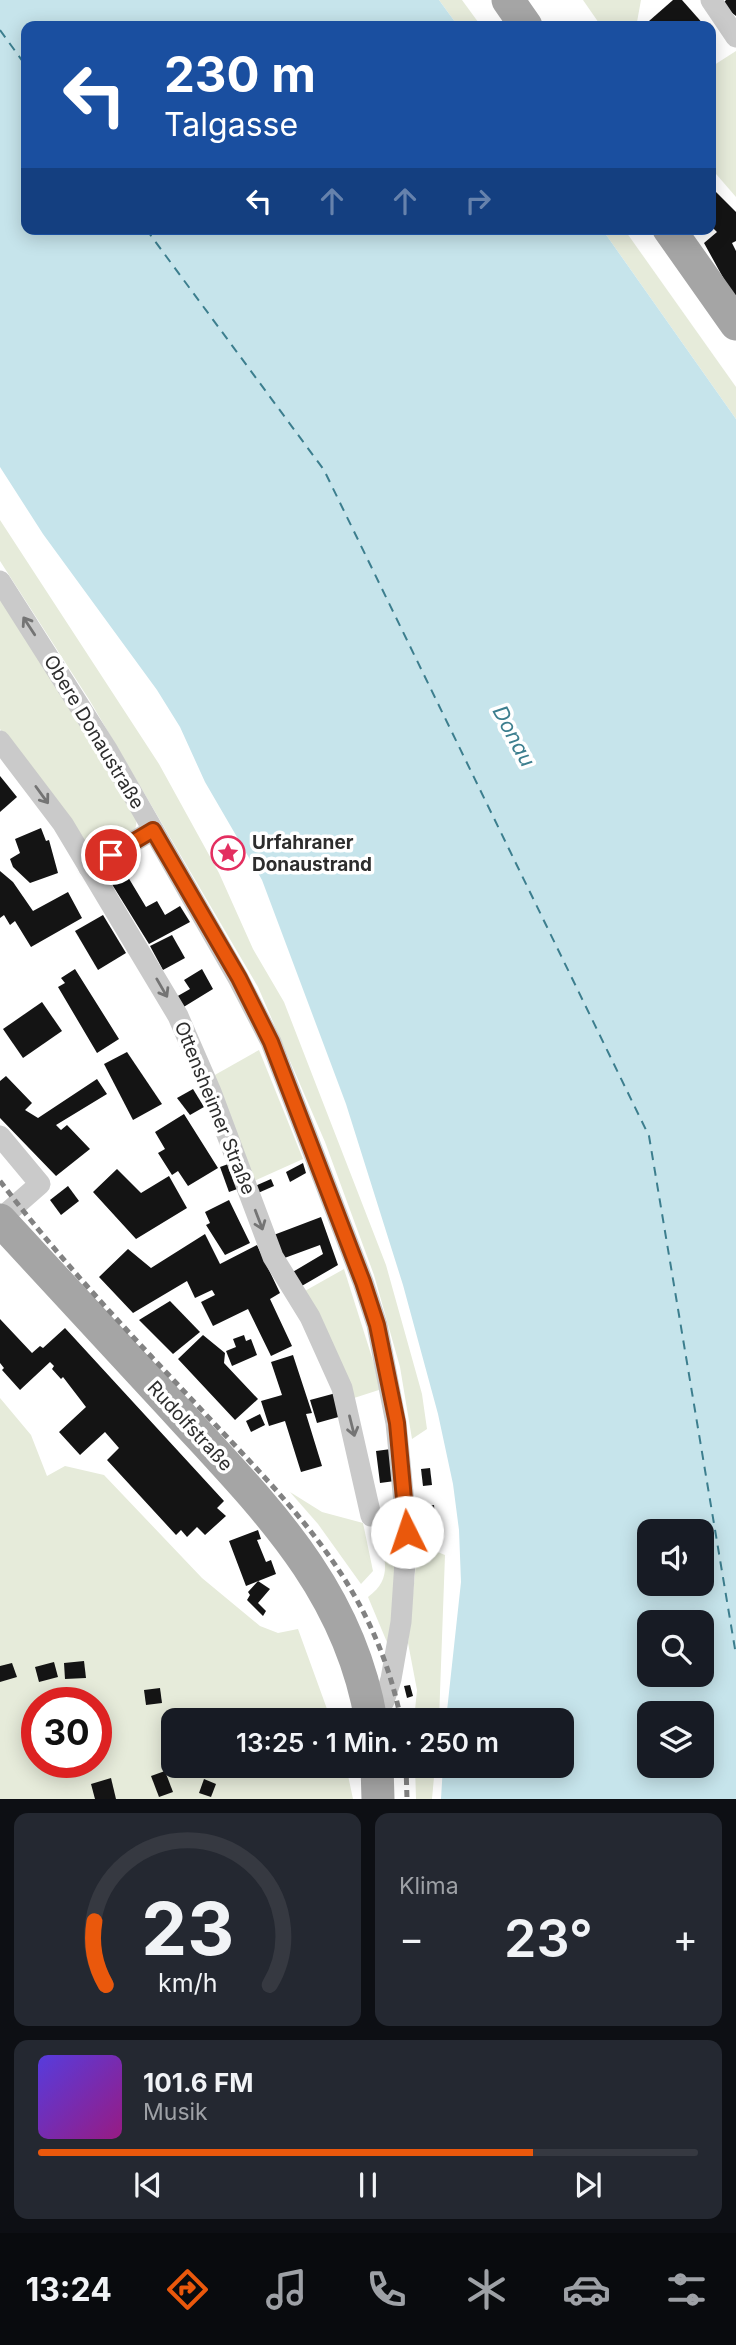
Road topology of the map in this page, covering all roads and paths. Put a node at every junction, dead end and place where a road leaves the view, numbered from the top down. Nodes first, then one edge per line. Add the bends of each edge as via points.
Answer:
1 (508, 0) edge
2 (711, 0) edge
3 (523, 21) edge
4 (736, 37) edge
5 (673, 235) edge
6 (736, 324) edge
7 (0, 581) edge
8 (0, 741) edge
9 (153, 830) junction
10 (89, 868) junction
11 (0, 1136) edge
12 (0, 1219) edge
13 (405, 1500) junction
14 (368, 1708) edge
15 (376, 1708) edge
16 (377, 1778) edge
17 (378, 1799) edge

1 - 3 main road
2 - 4 street
5 - 6 main road
9 -> 7 street, Obere Donaustraße
8 -> 10 street, Ottensheimer Straße via 63,824
9 - 10 street
9 - 13 street, Obere Donaustraße via 271,1042 363,1282 397,1423
10 -> 13 street, Ottensheimer Straße via 178,1016 273,1257 325,1347 348,1411 370,1510
11 - 12 street, Rudolfstraße via 40,1184
12 - 14 main road, Rudolfstraße via 288,1534 316,1575 352,1651
13 - 15 street, Obere Donaustraße via 406,1564 397,1652 387,1693
16 - 17 main road

